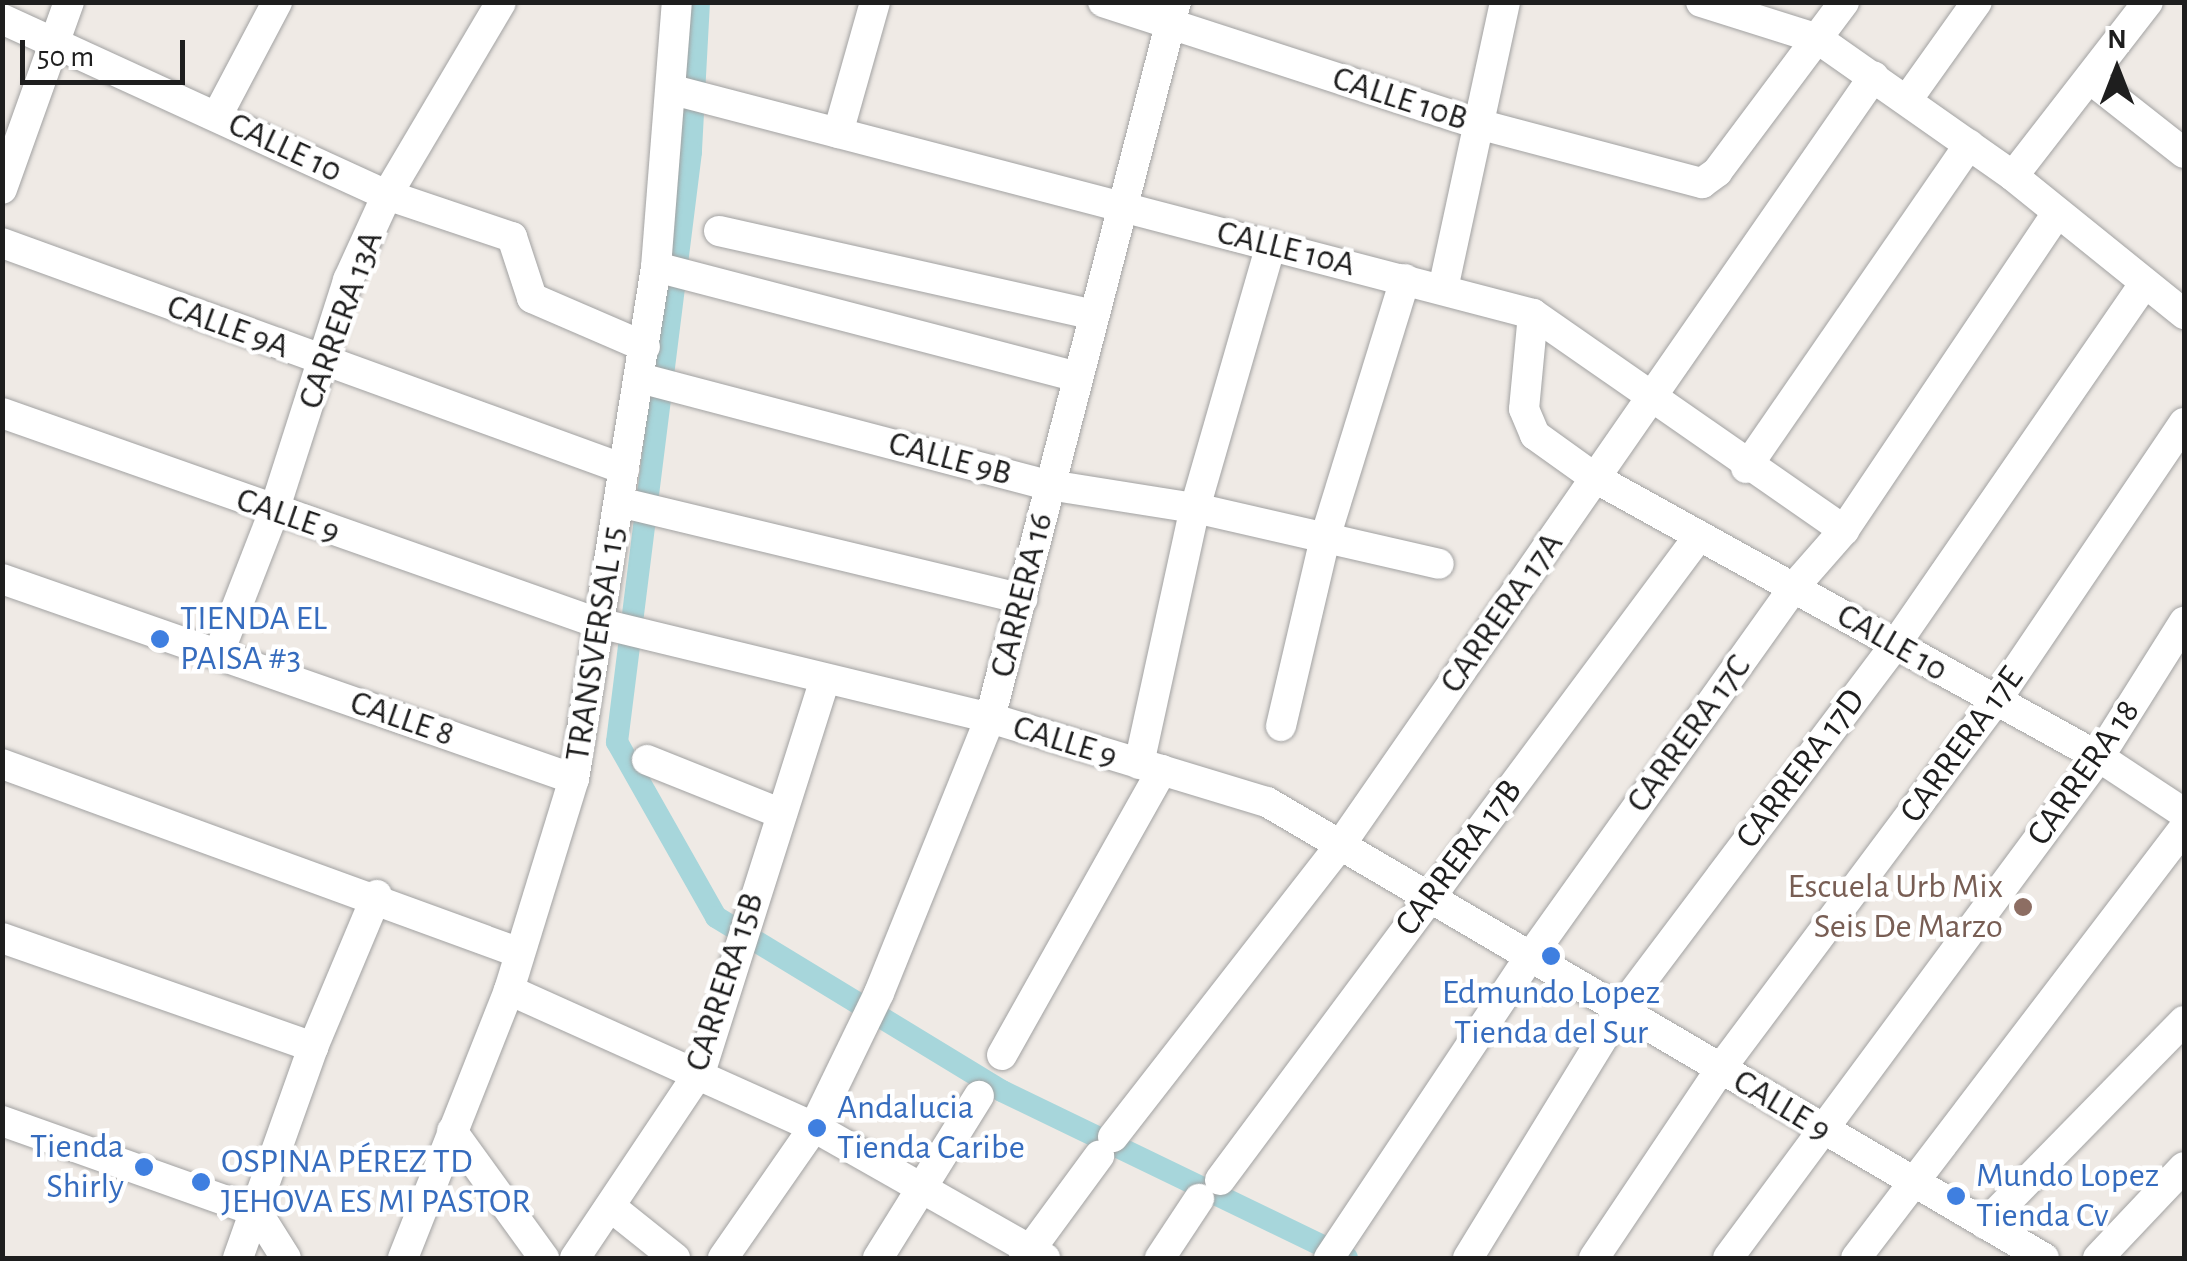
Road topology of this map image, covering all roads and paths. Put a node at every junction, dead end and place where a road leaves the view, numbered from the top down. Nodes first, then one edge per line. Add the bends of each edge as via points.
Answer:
1 (69, 2) edge
2 (277, 2) edge
3 (501, 2) edge
4 (677, 2) edge
5 (875, 2) edge
6 (1103, 2) edge
7 (1505, 2) edge
8 (1701, 2) edge
9 (1844, 2) edge
10 (1978, 2) edge
11 (2148, 2) edge
12 (1173, 14) edge
13 (2, 19) edge
14 (52, 39) junction
15 (1818, 39) junction
16 (1874, 76) junction
17 (2090, 79) junction
18 (686, 93) junction
19 (1907, 100) junction
20 (217, 116) junction
21 (1478, 124) junction
22 (838, 133) junction
23 (1969, 145) junction
24 (2184, 154) edge
25 (2013, 176) junction
26 (2, 188) edge
27 (387, 195) junction
28 (1125, 208) junction
29 (2056, 214) junction
30 (718, 231) dead end
31 (2, 243) edge
32 (1271, 245) junction
33 (669, 270) junction
34 (1405, 280) junction
35 (2143, 285) junction
36 (1443, 289) junction
37 (1534, 314) junction
38 (2184, 314) edge
39 (1094, 315) junction
40 (645, 347) junction
41 (324, 363) junction
42 (1077, 377) junction
43 (654, 382) junction
44 (1649, 400) junction
45 (2, 413) edge
46 (2184, 423) edge
47 (1746, 468) junction
48 (624, 469) junction
49 (1596, 478) junction
50 (1049, 486) junction
51 (640, 507) junction
52 (1195, 508) junction
53 (274, 511) junction
54 (1844, 530) junction
55 (1698, 536) junction
56 (1325, 538) junction
57 (1439, 564) dead end
58 (2, 579) edge
59 (1794, 587) junction
60 (1022, 599) junction
61 (2184, 622) edge
62 (606, 625) junction
63 (1895, 645) junction
64 (218, 655) junction
65 (826, 680) junction
66 (1995, 702) junction
67 (990, 718) junction
68 (1281, 726) dead end
69 (2099, 757) junction
70 (646, 760) dead end
71 (2, 764) edge
72 (1150, 767) junction
73 (574, 779) junction
74 (2184, 813) edge
75 (782, 814) junction
76 (2184, 828) edge
77 (1340, 847) junction
78 (377, 895) junction
79 (1427, 900) junction
80 (2, 938) edge
81 (517, 952) junction
82 (1528, 960) junction
83 (509, 990) junction
84 (1620, 1010) junction
85 (2184, 1021) edge
86 (313, 1047) junction
87 (1002, 1055) dead end
88 (1721, 1068) junction
89 (700, 1070) junction
90 (979, 1096) dead end
91 (2, 1120) edge
92 (814, 1126) junction
93 (1821, 1130) junction
94 (452, 1131) junction
95 (2184, 1167) edge
96 (1913, 1183) junction
97 (923, 1190) junction
98 (612, 1207) junction
99 (257, 1212) junction
100 (1984, 1224) junction
101 (1333, 1250) edge
102 (1033, 1256) edge
103 (2038, 1257) edge
104 (238, 1258) edge
105 (286, 1258) edge
106 (403, 1258) edge
107 (544, 1258) edge
108 (575, 1258) edge
109 (676, 1258) edge
110 (724, 1258) edge
111 (878, 1258) edge
112 (1160, 1258) edge
113 (1468, 1258) edge
114 (1594, 1258) edge
115 (1728, 1258) edge
116 (1856, 1258) edge
117 (2098, 1258) edge

1 - 14 street
2 - 20 street
3 - 27 street, CARRERA 13A
4 - 18 street, TRANSVERSAL 15
5 - 22 street
6 - 12 street, CALLE 10B
7 - 21 street
8 - 15 street
9 - 15 street
10 - 19 street
11 - 17 street
12 - 21 street, CALLE 10B
12 - 28 street, CARRERA 16
13 - 14 street, CALLE 10
14 - 20 street, CALLE 10
14 - 26 street
15 - 16 street
15 - 21 street, CALLE 10B via 1702,183
16 - 19 street
16 - 44 street, CARRERA 17A
17 - 24 street
17 - 25 street
18 - 22 street, CALLE 10A
18 - 33 street, TRANSVERSAL 15
19 - 23 street
20 - 27 street, CALLE 10
21 - 36 street
22 - 28 street, CALLE 10A
23 - 25 street
23 - 47 street
25 - 29 street
27 - 40 street, CALLE 10 via 512,236 532,298
27 - 41 street, CARRERA 13A via 348,280
28 - 32 street, CALLE 10A
28 - 39 street, CARRERA 16
29 - 35 street
29 - 54 street, CARRERA 17C
30 - 39 street
31 - 41 street, CALLE 9A
32 - 34 street, CALLE 10A
32 - 52 street
33 - 40 street, TRANSVERSAL 15
33 - 42 street
34 - 36 street, CALLE 10A
34 - 56 street
35 - 38 street
35 - 63 street, CARRERA 17D
36 - 37 street, CALLE 10A
37 - 44 street, CALLE 10A
37 - 49 street, CALLE 10 via 1528,424
39 - 42 street, CARRERA 16
40 - 43 street, TRANSVERSAL 15
41 - 48 street, CALLE 9A
41 - 53 street, CARRERA 13A
42 - 50 street, CARRERA 16
43 - 48 street, TRANSVERSAL 15
43 - 50 street, CALLE 9B
44 - 47 street, CALLE 10A
44 - 49 street, CARRERA 17A
45 - 53 street, CALLE 9
46 - 66 street, CARRERA 17E
47 - 54 street, CALLE 10A
48 - 51 street, TRANSVERSAL 15
49 - 55 street, CALLE 10
49 - 77 street, CARRERA 17A
50 - 52 street, CALLE 9B
50 - 60 street, CARRERA 16
51 - 60 street
51 - 62 street, TRANSVERSAL 15
52 - 56 street, CALLE 9B
52 - 72 street
53 - 62 street, CALLE 9
53 - 64 street, CARRERA 13A
54 - 59 street, CARRERA 17C
55 - 59 street, CALLE 10
55 - 79 street, CARRERA 17B
56 - 57 street, CALLE 9B
56 - 68 street
58 - 64 street, CALLE 8
59 - 63 street, CALLE 10
59 - 82 street, CARRERA 17C
60 - 67 street, CARRERA 16
61 - 69 street, CARRERA 18
62 - 65 street, CALLE 9
62 - 73 street, TRANSVERSAL 15
63 - 66 street, CALLE 10
63 - 84 street, CARRERA 17D
64 - 73 street, CALLE 8
65 - 67 street, CALLE 9
65 - 75 street, CARRERA 15B
66 - 69 street, CALLE 10
66 - 88 street, CARRERA 17E
67 - 72 street, CALLE 9
67 - 92 street, CARRERA 16 via 879,993
69 - 74 street, CALLE 10
69 - 93 street, CARRERA 18
70 - 75 street
71 - 78 street
72 - 77 street, CALLE 9 via 1267,802
72 - 87 street
73 - 81 street, TRANSVERSAL 15
75 - 89 street, CARRERA 15B
76 - 96 street
77 - 79 street, CALLE 9
77 - 102 street, CARRERA 17A via 1106,1146
78 - 81 street
78 - 86 street
79 - 82 street, CALLE 9
79 - 112 street, CARRERA 17B
80 - 86 street
81 - 83 street, TRANSVERSAL 15
82 - 84 street, CALLE 9
82 - 101 street, CARRERA 17C
83 - 89 street
83 - 94 street, TRANSVERSAL 15
84 - 88 street, CALLE 9
84 - 113 street, CARRERA 17D
85 - 100 street
86 - 99 street
88 - 93 street, CALLE 9
88 - 114 street, CARRERA 17E
89 - 92 street
89 - 98 street, CARRERA 15B
90 - 97 street
91 - 99 street
92 - 97 street
92 - 110 street, CARRERA 16
93 - 96 street, CALLE 9
93 - 115 street, CARRERA 18
94 - 106 street, TRANSVERSAL 15
94 - 107 street
95 - 117 street
96 - 100 street, CALLE 9
96 - 116 street
97 - 102 street
97 - 111 street
98 - 108 street, CARRERA 15B
98 - 109 street
99 - 104 street
99 - 105 street
100 - 103 street, CALLE 9

